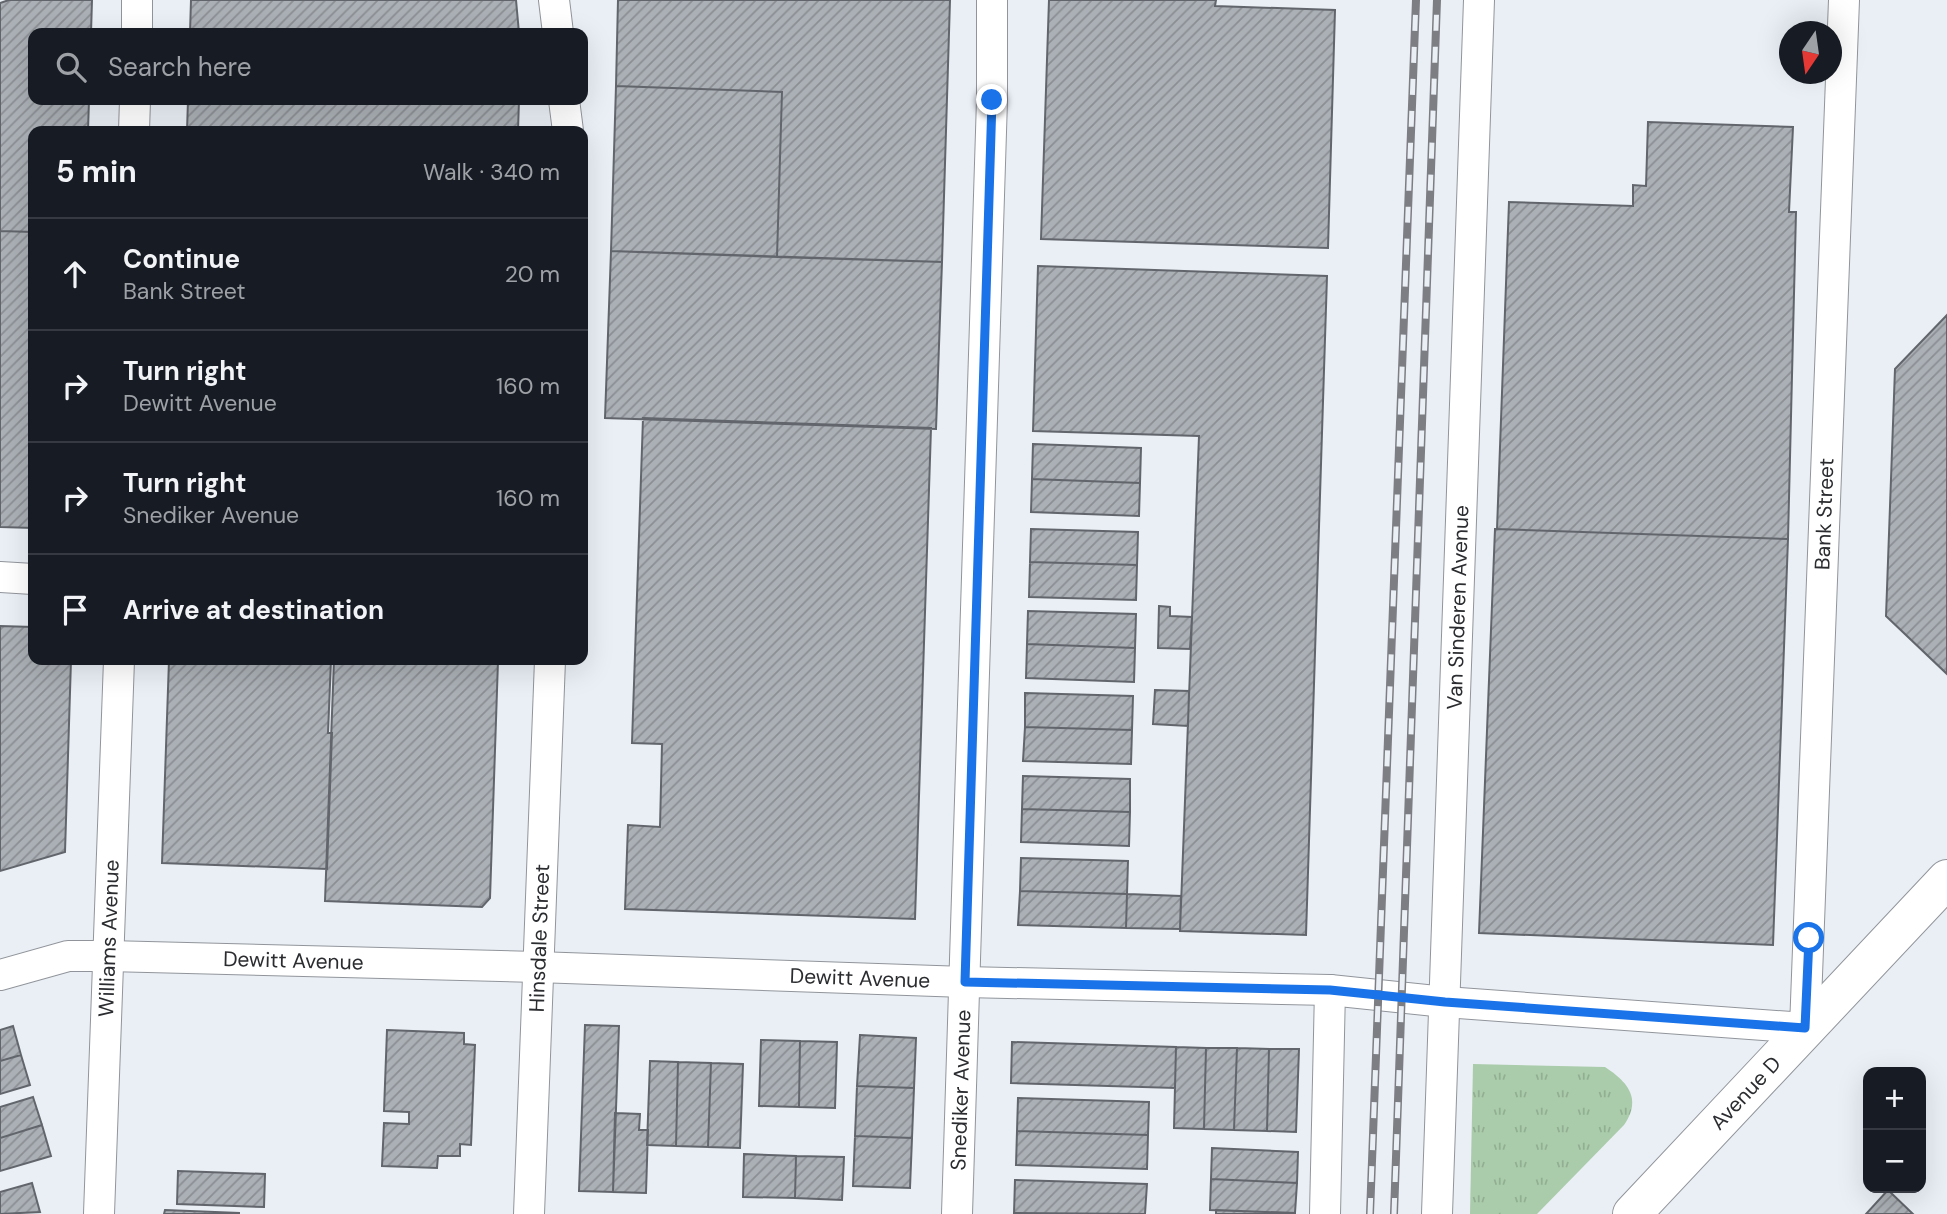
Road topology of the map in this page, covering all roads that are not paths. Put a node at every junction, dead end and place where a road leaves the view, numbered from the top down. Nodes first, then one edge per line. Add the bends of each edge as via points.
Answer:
1 (137, 0) edge
2 (554, 0) edge
3 (992, 0) edge
4 (1479, 0) edge
5 (1844, 0) edge
6 (137, 28) edge
7 (557, 28) edge
8 (135, 105) edge
9 (565, 105) edge
10 (134, 126) edge
11 (568, 126) edge
12 (0, 577) edge
13 (28, 579) edge
14 (119, 665) edge
15 (550, 665) edge
16 (1947, 879) edge
17 (108, 956) junction
18 (537, 967) junction
19 (0, 975) edge
20 (965, 982) junction
21 (1330, 990) junction
22 (1445, 1002) junction
23 (1805, 1028) junction
24 (99, 1214) edge
25 (529, 1214) edge
26 (957, 1214) edge
27 (1325, 1214) edge
28 (1437, 1214) edge
29 (1632, 1214) edge

1 - 6 street
2 - 7 street
3 - 20 street, Snediker Avenue
4 - 22 street, Van Sinderen Avenue
5 - 23 street, Bank Street
8 - 10 street
9 - 11 street
12 - 13 street
14 - 17 street, Williams Avenue
15 - 18 street, Hinsdale Street
16 - 23 main road, Avenue D
17 - 18 street, Dewitt Avenue
17 - 19 street, Dewitt Avenue via 68,956
17 - 24 street, Williams Avenue
18 - 20 street, Dewitt Avenue
18 - 25 street, Hinsdale Street
20 - 21 street, Dewitt Avenue
20 - 26 street, Snediker Avenue
21 - 22 street, Dewitt Avenue
21 - 27 street
22 - 23 street, Dewitt Avenue
22 - 28 street, Van Sinderen Avenue
23 - 29 main road, Avenue D

